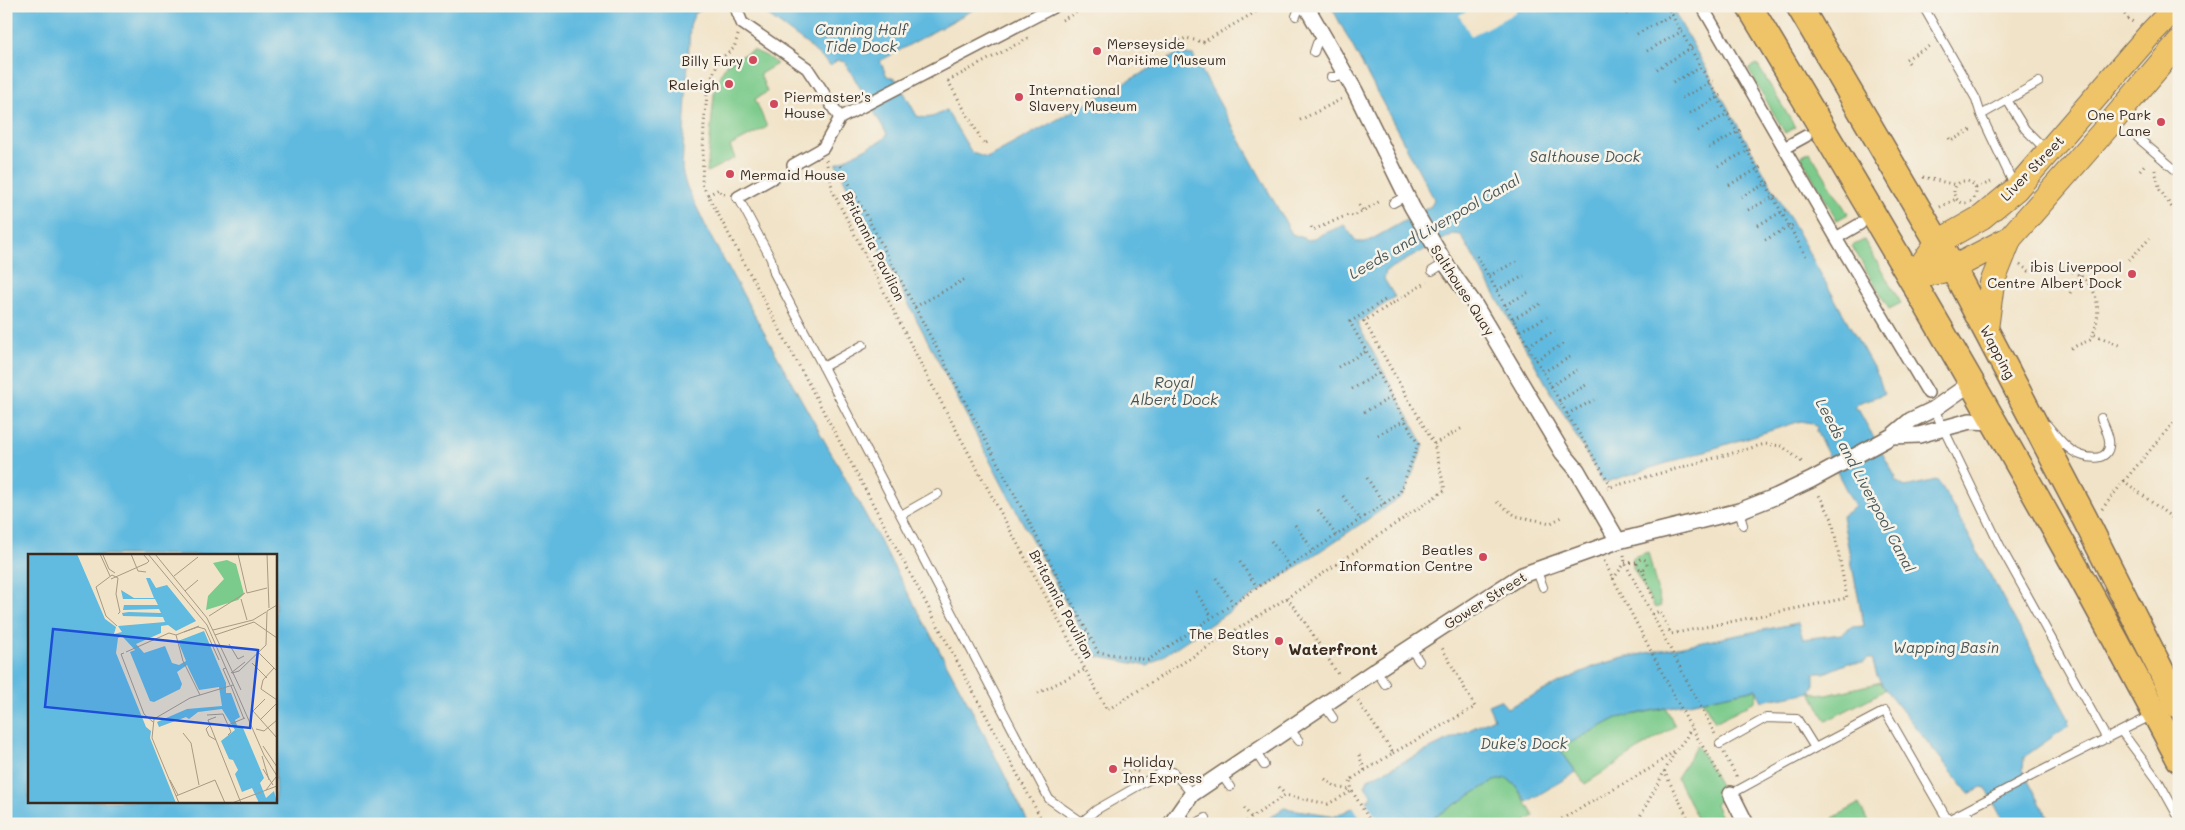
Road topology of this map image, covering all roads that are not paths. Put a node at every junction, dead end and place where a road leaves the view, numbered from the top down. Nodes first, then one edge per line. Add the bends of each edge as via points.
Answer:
1 (1055, 6) edge
2 (1702, 6) edge
3 (1749, 6) edge
4 (1763, 6) edge
5 (1799, 6) edge
6 (1923, 6) edge
7 (736, 8) dead end
8 (2172, 9) edge
9 (1303, 10) edge
10 (1317, 41) junction
11 (2179, 42) edge
12 (1314, 52) dead end
13 (2179, 64) edge
14 (1790, 75) junction
15 (2146, 80) junction
16 (2039, 82) dead end
17 (2007, 100) junction
18 (1981, 115) junction
19 (845, 116) junction
20 (1806, 136) dead end
21 (2138, 138) dead end
22 (1784, 148) junction
23 (2049, 153) junction
24 (793, 165) dead end
25 (2179, 173) edge
26 (774, 177) dead end
27 (2005, 185) junction
28 (738, 198) joint
29 (1860, 224) dead end
30 (1836, 238) junction
31 (2010, 238) junction
32 (1938, 242) junction
33 (1953, 268) junction
34 (1912, 278) junction
35 (1986, 329) junction
36 (863, 345) dead end
37 (823, 367) junction
38 (1971, 383) junction
39 (1928, 393) dead end
40 (2022, 398) junction
41 (1934, 409) junction
42 (2101, 418) dead end
43 (1994, 422) junction
44 (1944, 427) junction
45 (1892, 436) junction
46 (938, 494) dead end
47 (901, 515) junction
48 (1621, 548) junction
49 (1536, 569) junction
50 (1543, 587) dead end
51 (1410, 647) junction
52 (1419, 661) dead end
53 (1376, 670) junction
54 (1385, 684) dead end
55 (1324, 705) junction
56 (2179, 706) edge
57 (2155, 714) junction
58 (1333, 718) dead end
59 (1289, 728) junction
60 (2122, 732) junction
61 (2107, 739) junction
62 (1299, 741) dead end
63 (1720, 744) road end
64 (1815, 748) junction
65 (1255, 751) junction
66 (2179, 759) edge
67 (1264, 765) dead end
68 (1221, 774) junction
69 (1230, 787) dead end
70 (1731, 794) joint
71 (1181, 809) edge
72 (1966, 811) junction
73 (1206, 818) dead end
74 (2179, 818) edge
75 (1084, 822) edge
76 (1949, 822) edge
77 (1191, 824) edge
78 (1195, 824) edge
79 (1746, 824) edge
80 (1973, 824) edge

1 - 19 street
2 - 22 street
3 - 14 highway
4 - 14 street
5 - 32 highway, Wapping
6 - 18 lane via 1976,99
7 - 19 street via 742,23 807,68
8 - 23 main road, Liver Street
9 - 10 street, Salthouse Quay
10 - 12 lane
10 - 48 street, Salthouse Quay via 1364,109 1403,202 1438,262 1473,302 1562,452 1577,470
11 - 15 main road, Liver Street
13 - 15 main road
14 - 34 highway
15 - 31 main road, Liver Street
16 - 17 lane
17 - 18 lane
17 - 23 lane via 2025,129
18 - 27 lane
19 - 24 street via 823,148
20 - 22 street
21 - 25 lane
22 - 30 street
23 - 27 main road, Liver Street
26 - 28 street
27 - 32 main road, Liver Street via 1982,217
28 - 37 lane
29 - 30 street
30 - 39 street
31 - 33 main road, Liver Street
31 - 35 main road, Liver Street via 1992,282
32 - 33 highway, Wapping
32 - 34 main road, Liver Street
33 - 34 main road, Liver Street
33 - 35 highway, Wapping
34 - 38 highway
35 - 40 highway, Wapping
36 - 37 lane
37 - 47 lane
38 - 41 street
38 - 43 highway
40 - 42 lane via 2070,450 2086,458 2099,458 2110,442
40 - 56 highway, Wapping
41 - 44 lane
41 - 45 street via 1911,420
43 - 44 street via 1970,421
43 - 57 highway
44 - 45 street via 1919,435
44 - 61 lane via 2000,546
45 - 48 street, Gower Street via 1741,518
46 - 47 lane
47 - 75 lane via 1049,799
48 - 49 street, Gower Street
49 - 50 lane
49 - 51 street, Gower Street
51 - 52 lane
51 - 53 street, Gower Street
53 - 54 lane
53 - 55 street, Gower Street
55 - 58 lane
55 - 59 street, Gower Street
57 - 60 lane
57 - 66 highway
59 - 62 lane
59 - 65 street, Gower Street
60 - 61 lane
60 - 74 lane via 2159,782
61 - 72 lane
63 - 64 lane via 1766,718 1797,719
64 - 70 lane
64 - 76 lane via 1885,711
65 - 67 lane
65 - 68 street, Gower Street
68 - 69 lane
68 - 71 street, Gower Street
70 - 79 street
71 - 75 lane via 1174,772 1164,771 1096,810
71 - 77 lane
72 - 76 lane
72 - 80 lane
73 - 78 lane

